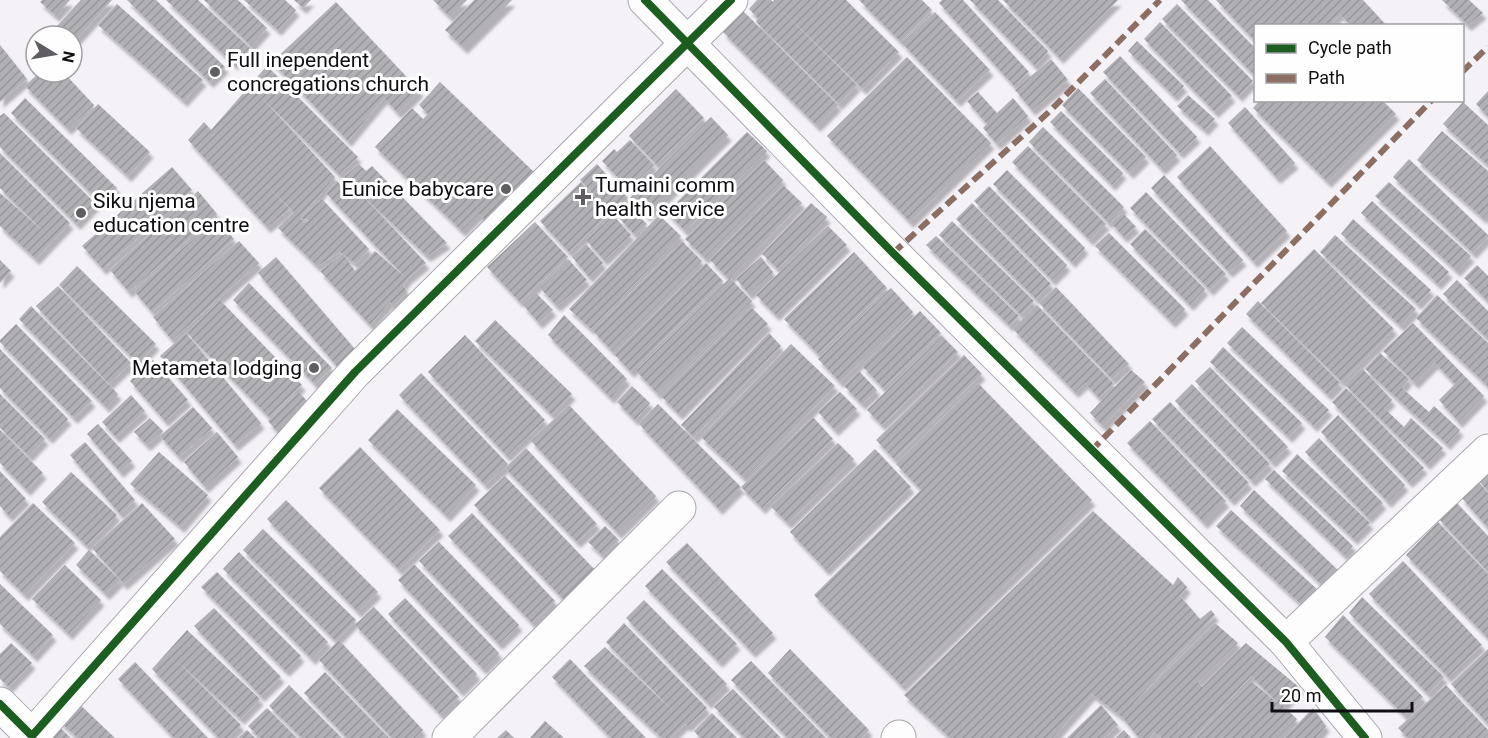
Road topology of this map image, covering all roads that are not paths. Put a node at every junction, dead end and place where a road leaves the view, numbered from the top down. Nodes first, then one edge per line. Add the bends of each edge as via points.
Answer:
1 (645, 0) edge
2 (731, 0) edge
3 (687, 44) junction
4 (1488, 451) edge
5 (679, 508) dead end
6 (1286, 642) junction
7 (0, 704) edge
8 (31, 737) edge
9 (448, 738) edge
10 (1365, 738) edge

1 - 3 street
2 - 3 street
3 - 6 street via 892,253
3 - 8 street via 355,372
4 - 6 street
5 - 9 street
6 - 10 street
7 - 8 street

